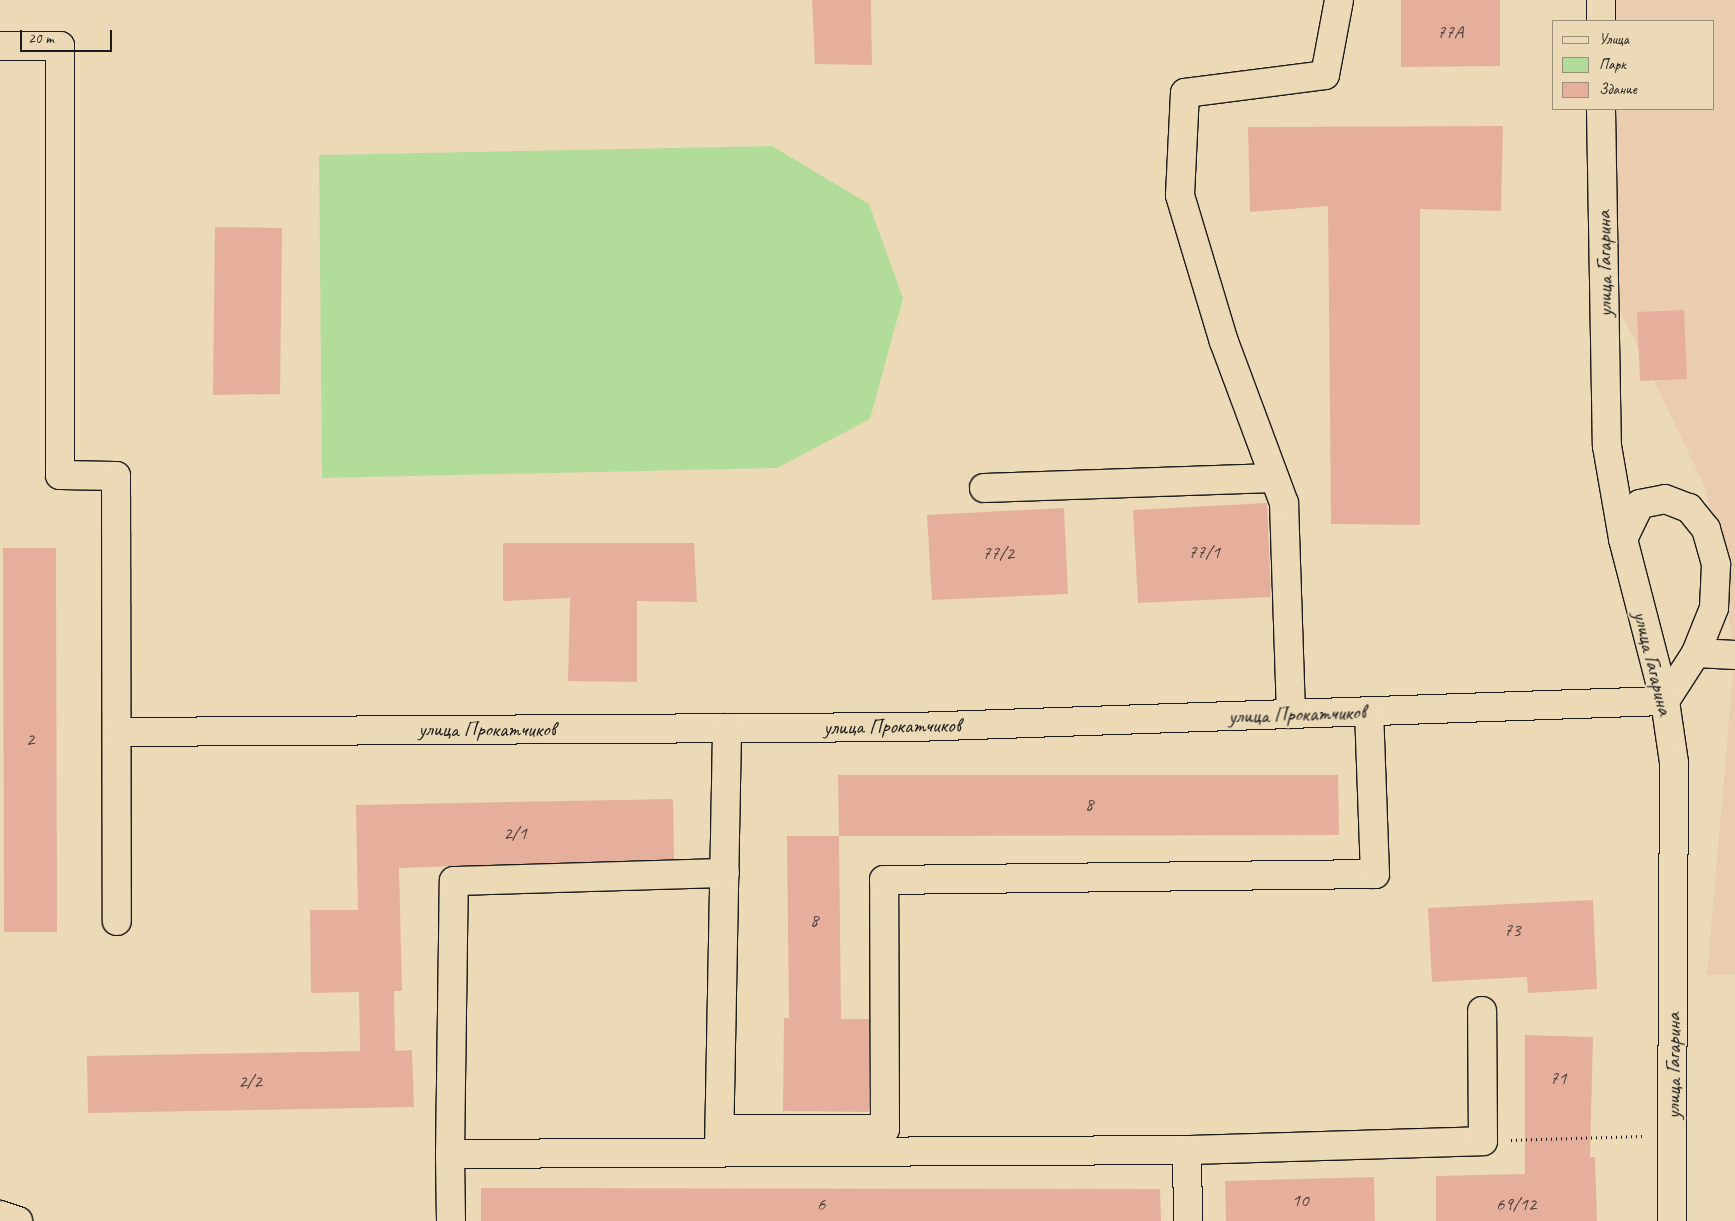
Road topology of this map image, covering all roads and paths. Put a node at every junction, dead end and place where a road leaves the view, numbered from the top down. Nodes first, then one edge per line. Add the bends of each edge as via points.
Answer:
1 (1339, 0) edge
2 (1601, 0) edge
3 (1601, 20) edge
4 (0, 46) edge
5 (1601, 110) edge
6 (1274, 478) junction
7 (984, 488) dead end
8 (1623, 538) junction
9 (1696, 653) junction
10 (1735, 655) edge
11 (1665, 701) junction
12 (1369, 711) junction
13 (1291, 714) junction
14 (727, 728) junction
15 (119, 732) junction
16 (725, 873) junction
17 (117, 921) dead end
18 (1482, 1011) dead end
19 (1673, 1135) junction
20 (719, 1141) junction
21 (1482, 1141) junction
22 (1187, 1150) junction
23 (450, 1154) junction
24 (0, 1214) edge
25 (18, 1221) edge
26 (451, 1221) edge
27 (1188, 1221) edge
28 (1672, 1221) edge

1 - 6 street via 1325,75 1186,93 1180,195 1224,342
2 - 3 street
4 - 15 street via 60,46 60,475 116,476
5 - 8 street, улица Гагарина via 1607,446
6 - 7 street
6 - 13 street via 1284,503
8 - 9 street via 1640,504 1665,499 1689,508 1706,529 1716,565 1714,608
8 - 11 street, улица Гагарина
9 - 10 street
9 - 11 street
11 - 12 street, улица Прокатчиков
11 - 19 street, улица Гагарина via 1674,763
12 - 13 street, улица Прокатчиков
12 - 20 street via 1375,874 884,880 885,1130
13 - 14 street, улица Прокатчиков via 915,726
14 - 15 street, улица Прокатчиков
14 - 16 street
15 - 17 street
16 - 20 street
16 - 23 street via 454,881
18 - 21 street
19 - 21 path
19 - 28 street, улица Гагарина
20 - 22 street
20 - 23 street
21 - 22 street
22 - 27 street
23 - 26 street
24 - 25 street

